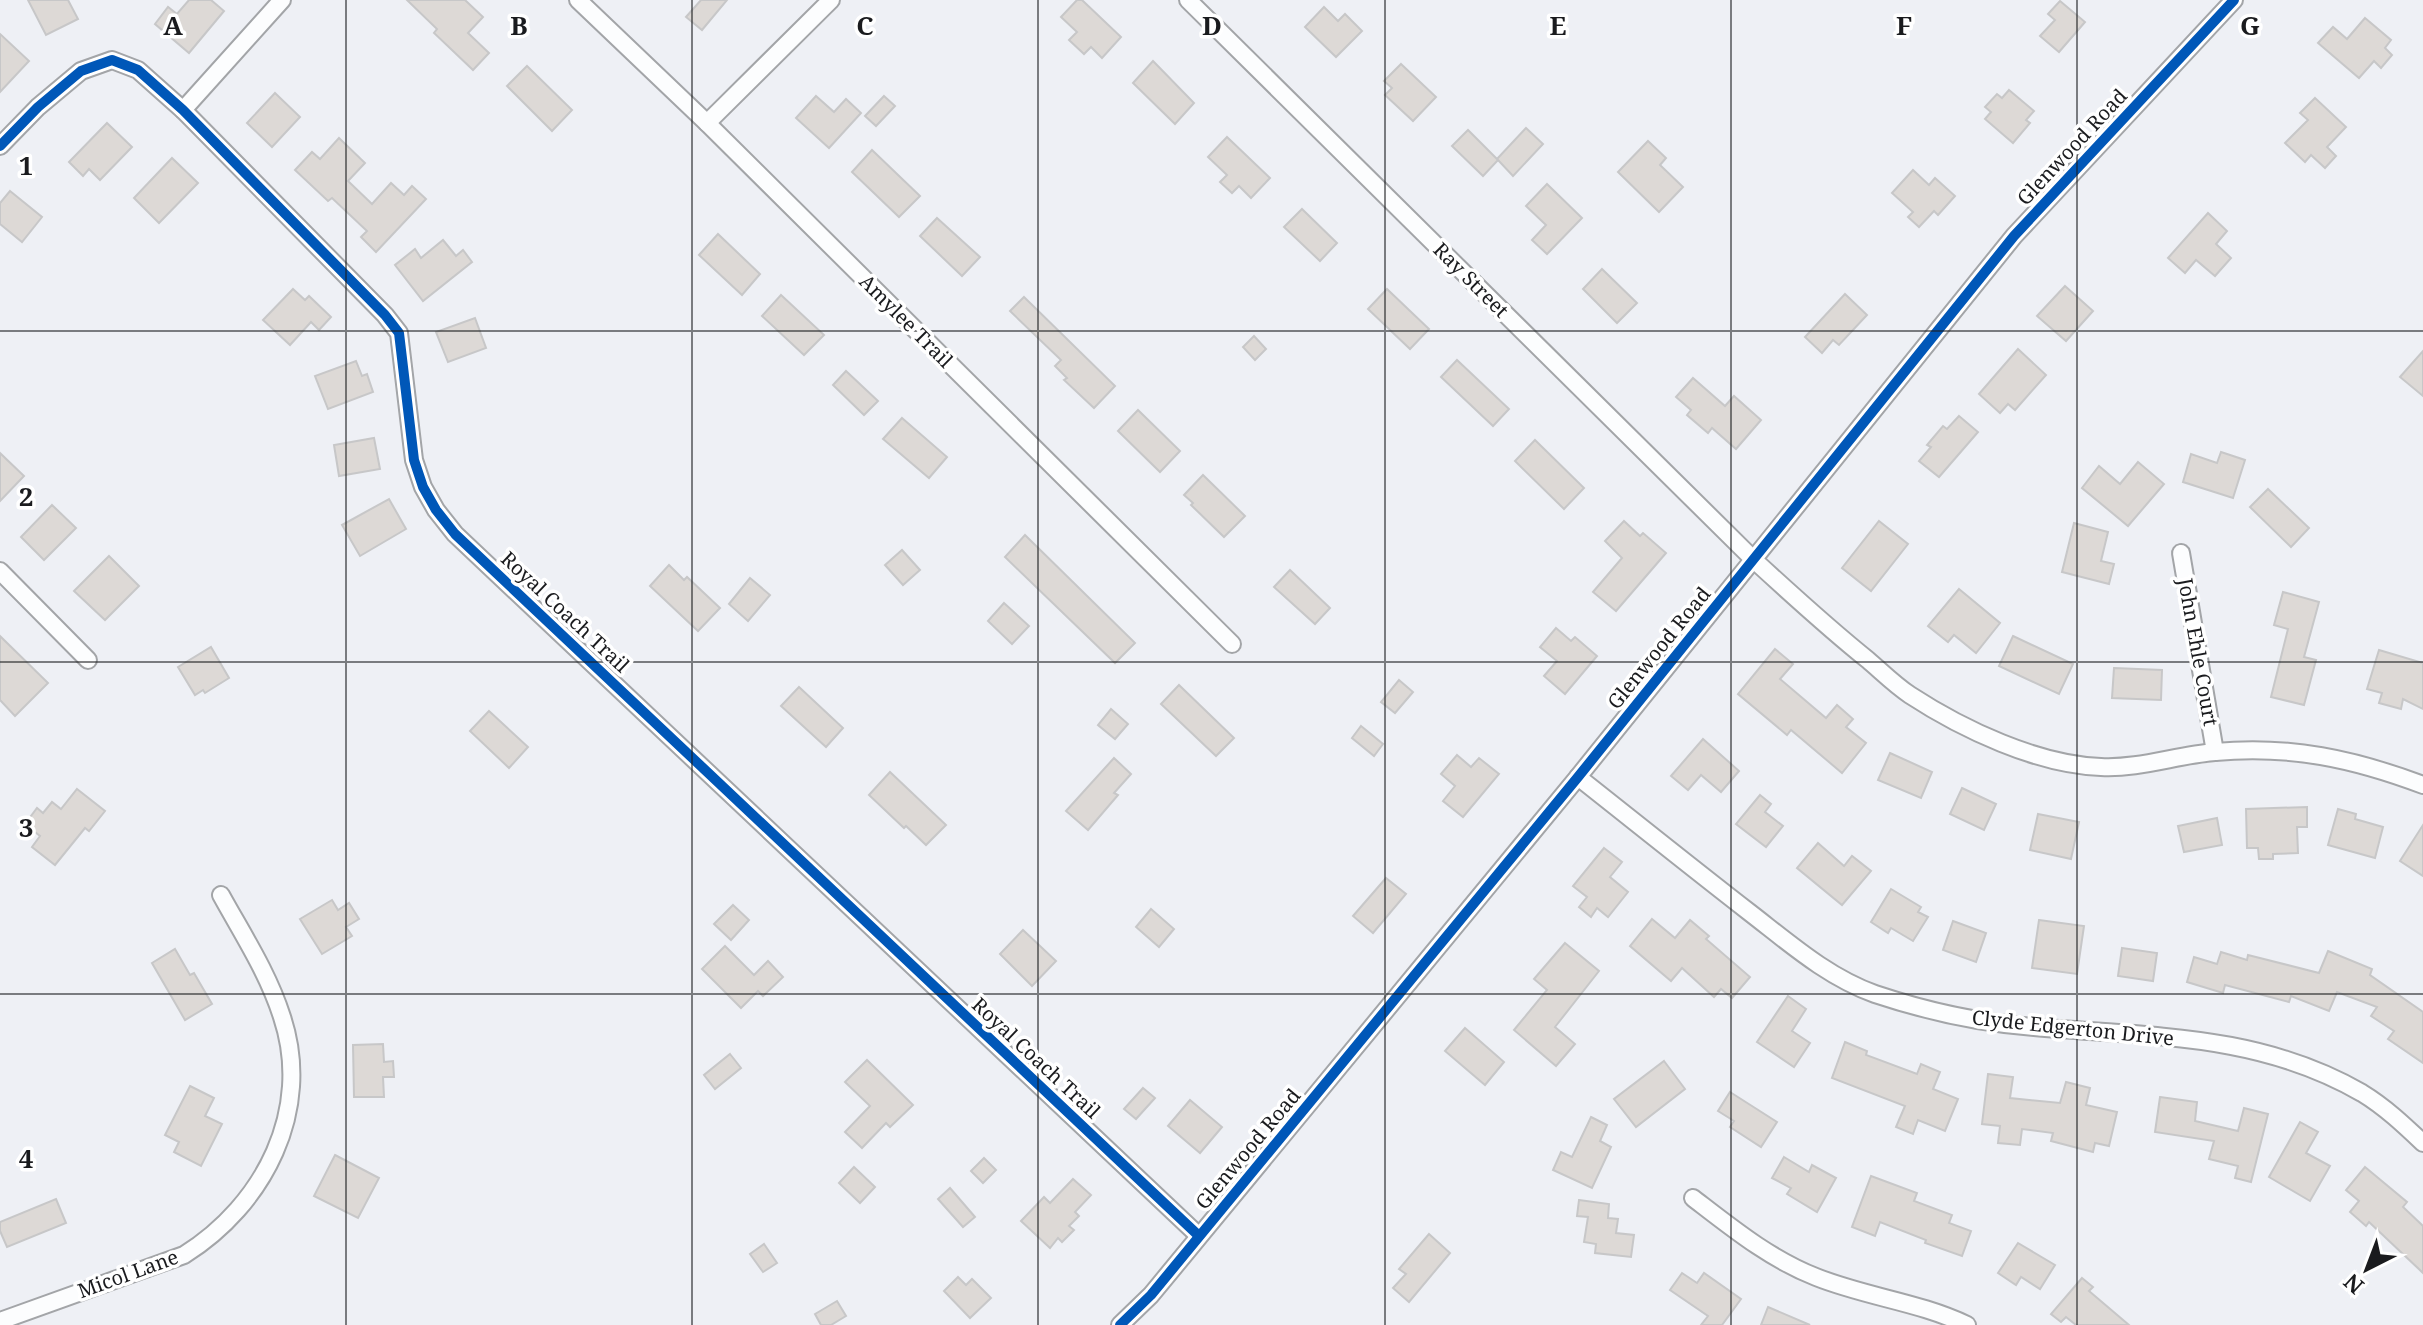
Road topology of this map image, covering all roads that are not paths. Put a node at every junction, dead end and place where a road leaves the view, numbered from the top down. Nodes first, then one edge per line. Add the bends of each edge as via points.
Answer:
1 (282, 0) edge
2 (578, 0) edge
3 (831, 0) edge
4 (1188, 0) edge
5 (2234, 0) edge
6 (183, 110) junction
7 (707, 123) junction
8 (0, 146) edge
9 (2181, 553) dead end
10 (1754, 560) junction
11 (0, 571) edge
12 (1232, 644) dead end
13 (88, 660) dead end
14 (2215, 752) junction
15 (1578, 777) junction
16 (2423, 785) edge
17 (221, 895) dead end
18 (2423, 1143) edge
19 (1693, 1198) dead end
20 (1199, 1236) junction
21 (0, 1321) edge
22 (1120, 1325) edge
23 (1967, 1325) edge

1 - 6 street
2 - 7 street, Amylee Trail
3 - 7 street
4 - 10 street, Ray Street
5 - 10 street, Glenwood Road via 2014,236
6 - 8 street, Royal Coach Trail via 138,70 112,60 81,71
6 - 20 street, Royal Coach Trail via 399,333 414,460 423,487 455,534
7 - 12 street, Amylee Trail
9 - 14 street, John Ehle Court
10 - 14 street, Ray Street via 1909,694 1999,741 2037,756 2105,768
10 - 15 street, Glenwood Road
11 - 13 street
14 - 16 street, Ray Street via 2320,755
15 - 18 street, Clyde Edgerton Drive via 1791,945 1840,979 1872,993 1963,1017 2031,1027 2254,1049 2365,1095
15 - 20 street, Glenwood Road
17 - 21 street, Micol Lane via 271,986 288,1044 289,1104 267,1169 226,1224 184,1255
19 - 23 street via 1794,1267
20 - 22 street, Glenwood Road

